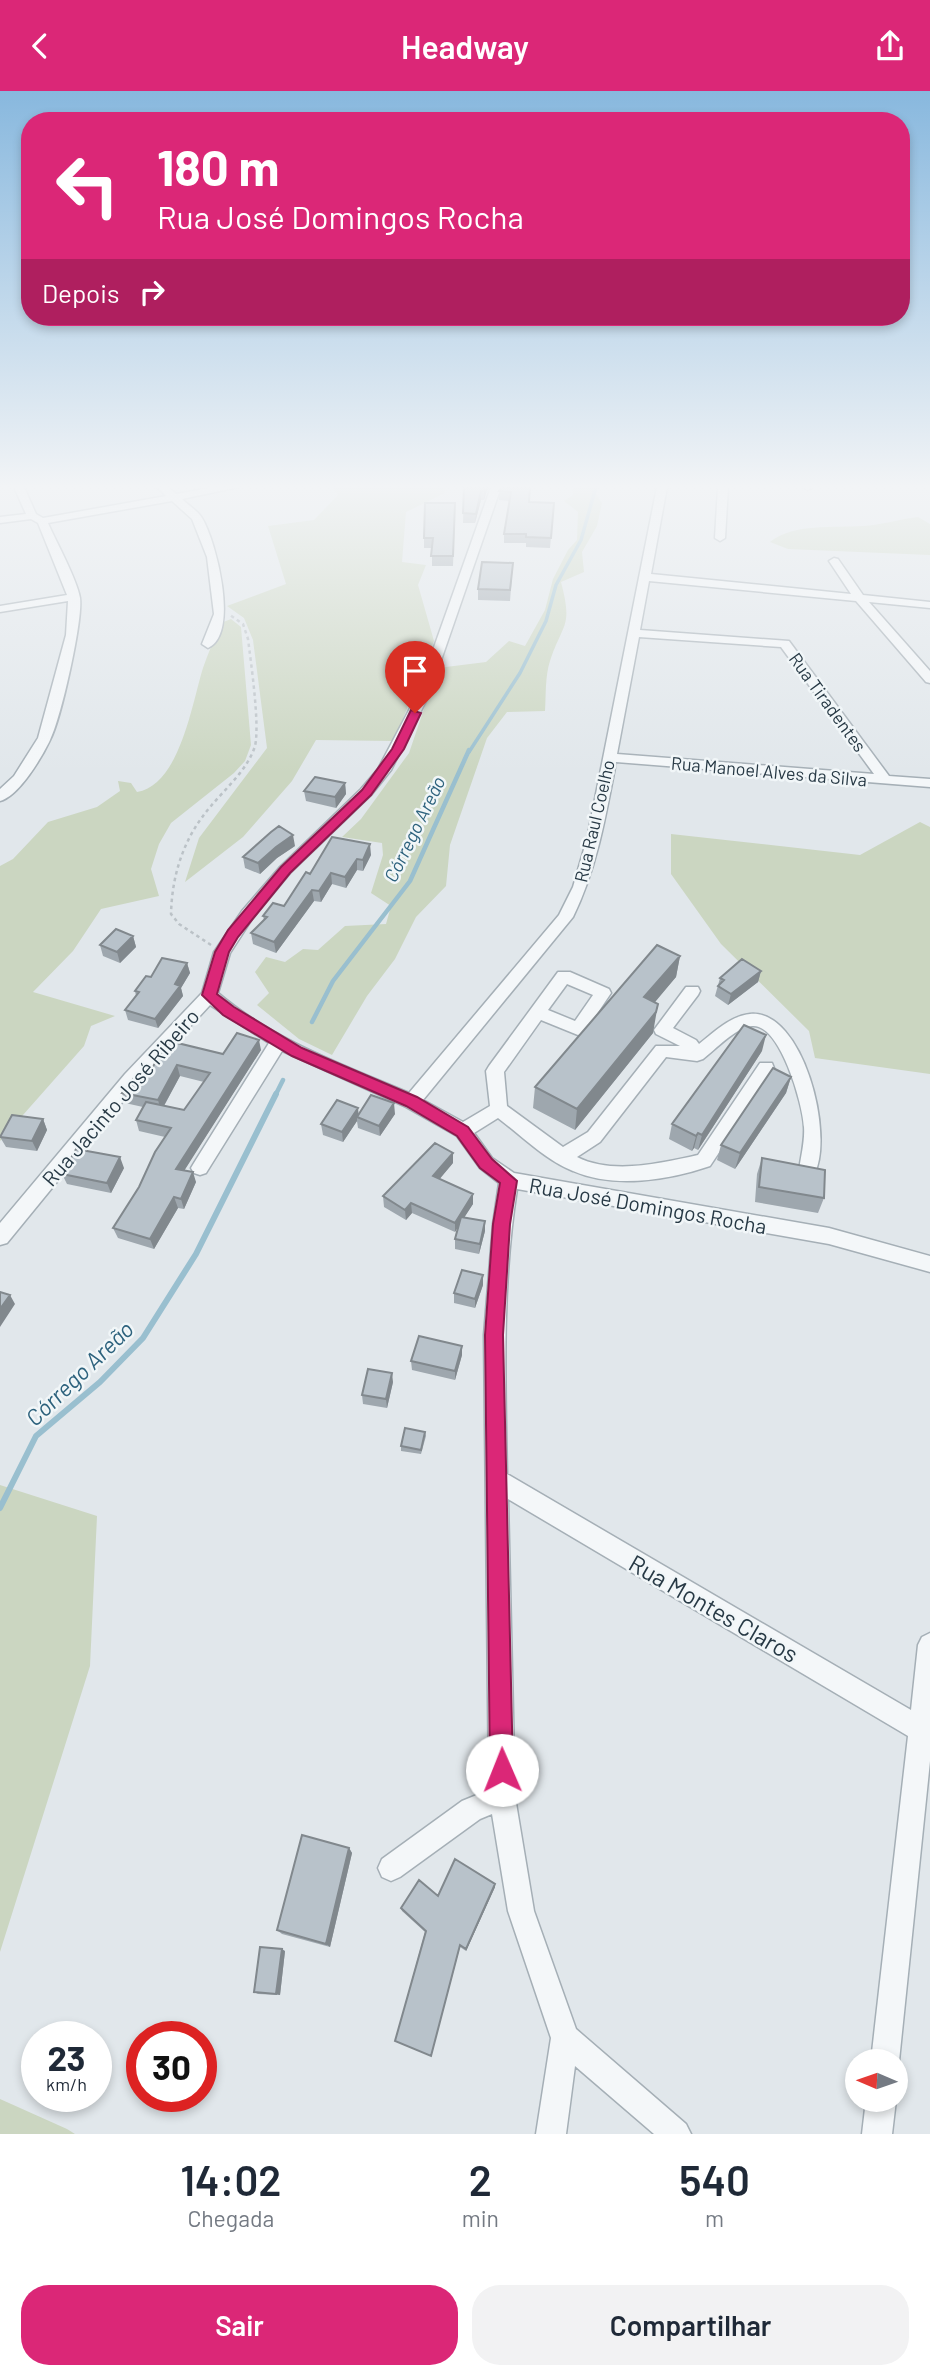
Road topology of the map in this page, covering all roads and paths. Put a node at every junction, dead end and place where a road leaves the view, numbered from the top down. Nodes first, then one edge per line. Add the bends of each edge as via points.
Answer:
1 (67, 582) edge
2 (216, 582) edge
3 (463, 582) edge
4 (644, 582) edge
5 (695, 582) edge
6 (849, 582) edge
7 (74, 597) junction
8 (861, 600) junction
9 (930, 605) edge
10 (0, 609) edge
11 (220, 614) junction
12 (634, 633) junction
13 (208, 644) dead end
14 (930, 679) edge
15 (609, 757) junction
16 (886, 781) junction
17 (930, 783) edge
18 (0, 797) edge
19 (222, 952) junction
20 (692, 991) dead end
21 (209, 995) junction
22 (539, 1013) dead end
23 (279, 1042) junction
24 (697, 1055) junction
25 (766, 1068) dead end
26 (412, 1102) junction
27 (499, 1109) junction
28 (463, 1131) junction
29 (564, 1156) junction
30 (200, 1168) dead end
31 (808, 1170) edge
32 (509, 1181) junction
33 (0, 1237) edge
34 (930, 1264) edge
35 (498, 1481) junction
36 (930, 1645) edge
37 (926, 1733) edge
38 (502, 1797) junction
39 (391, 1868) dead end
40 (565, 2038) junction
41 (886, 2049) edge
42 (880, 2112) edge
43 (551, 2134) edge
44 (676, 2134) edge
45 (877, 2134) edge

1 - 7 street
2 - 11 street
3 - 19 street, Rua Jacinto José Ribeiro via 423,695 398,749 366,792 285,870
4 - 12 street, Rua Raul Coelho
5 - 8 street
6 - 8 street
7 - 10 street
7 - 18 street via 72,635 45,738 19,779
8 - 9 street
8 - 14 street
11 - 13 street
11 - 19 path via 235,616 248,639 255,745 243,769 187,840 172,887 171,914
12 - 15 street, Rua Raul Coelho
12 - 16 street, Rua Tiradentes via 785,644
15 - 16 street, Rua Manoel Alves da Silva
15 - 26 street, Rua Raul Coelho via 587,869 565,917
16 - 17 street, Rua Manoel Alves da Silva
19 - 21 street, Rua Jacinto José Ribeiro
20 - 24 street via 662,1030 690,1044
21 - 23 street, Rua José Domingos Rocha
21 - 33 street, Rua Jacinto José Ribeiro via 131,1079
22 - 27 street via 495,1071
23 - 26 street, Rua José Domingos Rocha
23 - 30 street
24 - 29 street via 662,1050 594,1137
24 - 31 street via 733,1027 750,1020 764,1021 779,1032 808,1094 813,1128
25 - 29 street via 704,1161 668,1170 608,1173 580,1167
26 - 28 street, Rua José Domingos Rocha
27 - 28 street
27 - 29 street
28 - 32 street, Rua José Domingos Rocha via 486,1163
32 - 34 street, Rua José Domingos Rocha via 829,1236
32 - 35 street via 494,1335
35 - 37 street, Rua Montes Claros
35 - 38 street
36 - 37 street
37 - 41 street
38 - 39 street via 471,1810
38 - 40 street via 521,1911
40 - 43 street
40 - 44 street
42 - 45 street

